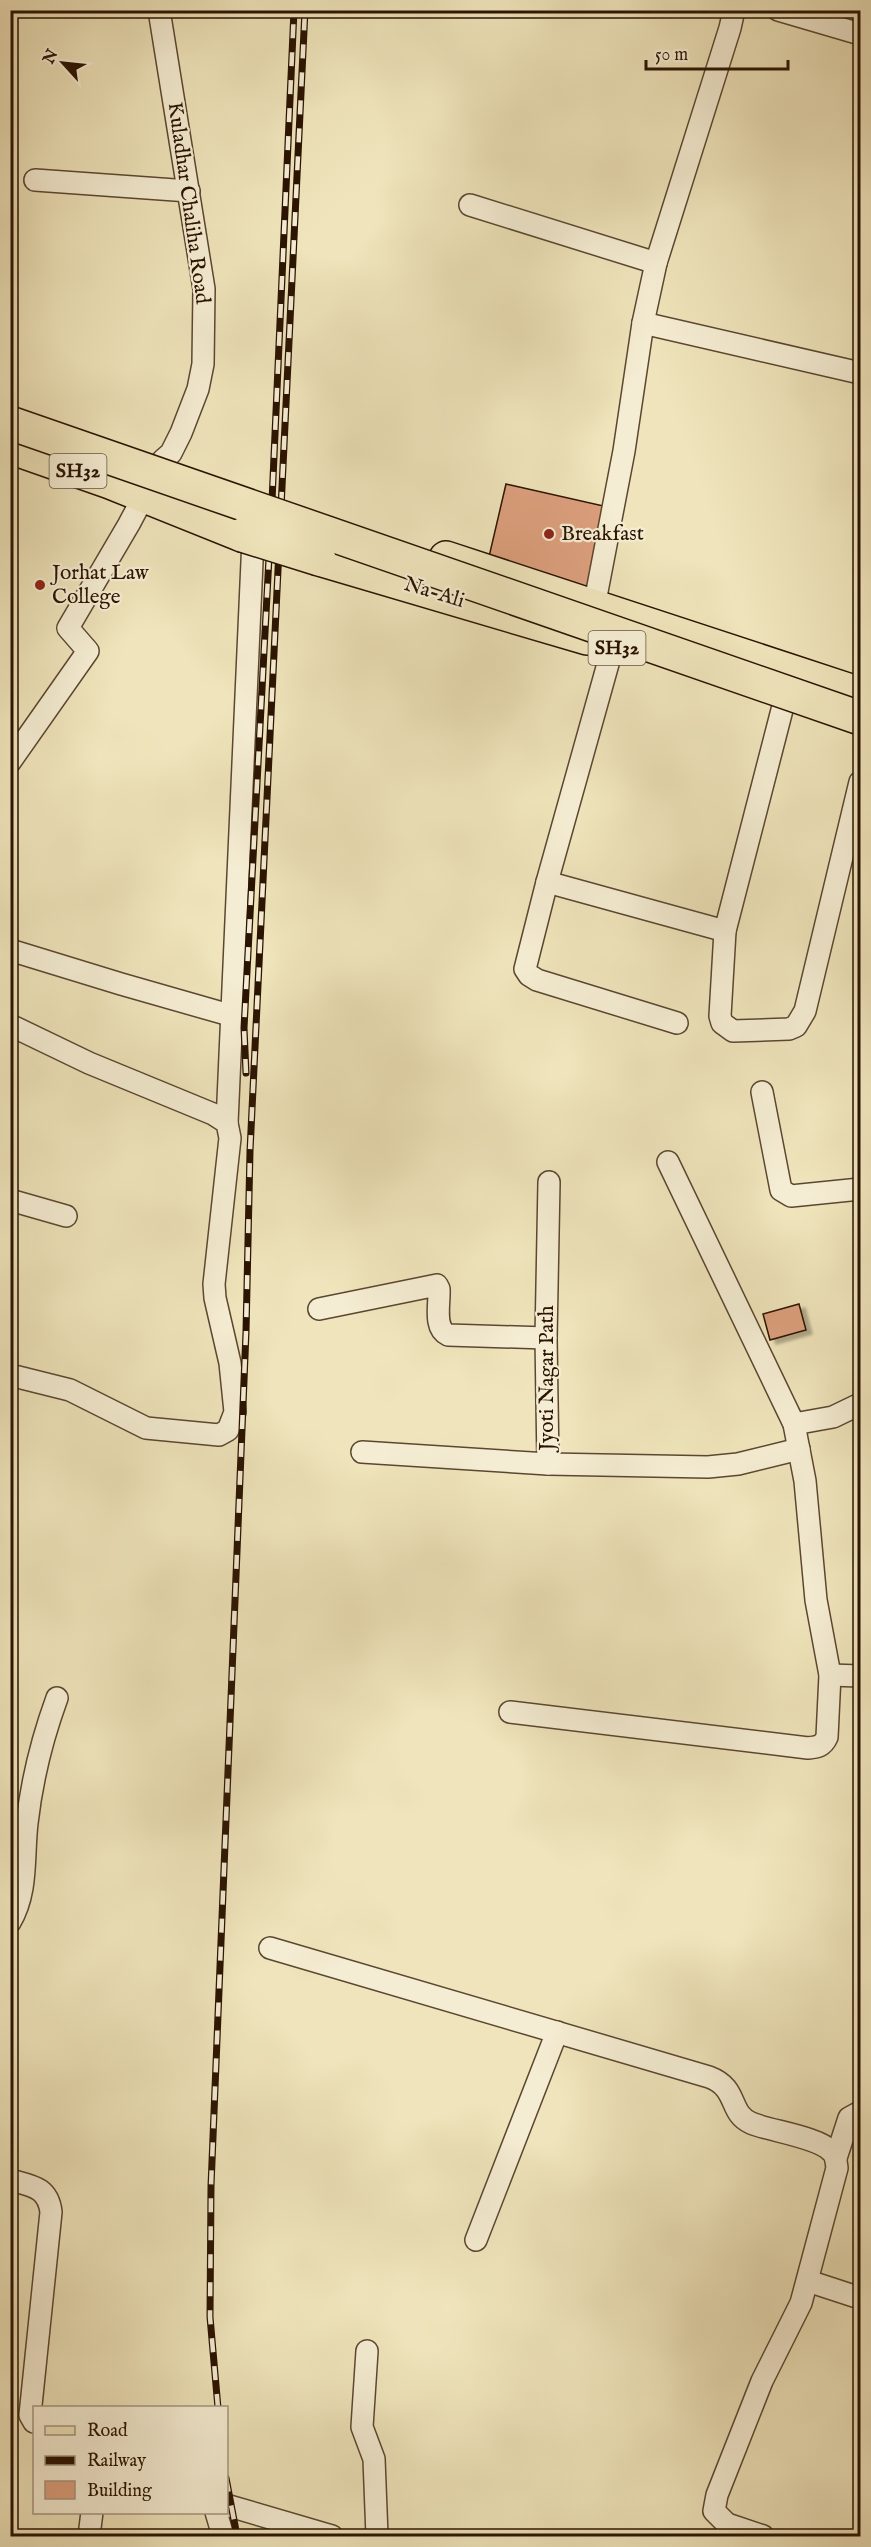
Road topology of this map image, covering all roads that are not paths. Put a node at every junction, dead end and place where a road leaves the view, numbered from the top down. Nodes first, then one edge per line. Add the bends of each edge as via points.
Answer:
1 (159, 10) edge
2 (734, 10) edge
3 (778, 10) edge
4 (861, 34) edge
5 (35, 180) dead end
6 (189, 191) junction
7 (470, 205) dead end
8 (656, 263) junction
9 (643, 323) junction
10 (861, 373) edge
11 (10, 411) edge
12 (10, 423) edge
13 (10, 447) edge
14 (163, 460) junction
15 (144, 497) junction
16 (247, 537) junction
17 (594, 607) junction
18 (613, 646) junction
19 (861, 694) edge
20 (783, 706) junction
21 (861, 718) edge
22 (861, 733) edge
23 (10, 762) edge
24 (861, 782) edge
25 (547, 882) junction
26 (725, 931) junction
27 (10, 950) edge
28 (233, 1016) junction
29 (677, 1023) dead end
30 (10, 1025) edge
31 (762, 1092) dead end
32 (227, 1123) junction
33 (668, 1162) dead end
34 (549, 1182) dead end
35 (861, 1189) edge
36 (10, 1200) edge
37 (66, 1215) dead end
38 (319, 1310) dead end
39 (546, 1338) junction
40 (10, 1375) edge
41 (861, 1404) edge
42 (794, 1424) junction
43 (799, 1449) junction
44 (362, 1452) dead end
45 (548, 1464) junction
46 (830, 1675) junction
47 (861, 1676) edge
48 (57, 1698) dead end
49 (510, 1712) dead end
50 (10, 1922) edge
51 (270, 1948) dead end
52 (557, 2032) junction
53 (861, 2112) edge
54 (836, 2158) junction
55 (10, 2180) edge
56 (476, 2240) dead end
57 (808, 2281) junction
58 (861, 2298) edge
59 (368, 2350) dead end
60 (25, 2416) edge
61 (228, 2506) edge
62 (92, 2514) edge
63 (217, 2514) edge
64 (89, 2536) edge
65 (223, 2536) edge
66 (332, 2536) edge
67 (377, 2536) edge
68 (763, 2536) edge

1 - 6 street, Kuladhar Chaliha Road
2 - 8 street
3 - 4 street
5 - 6 street
6 - 14 street, Kuladhar Chaliha Road via 204,289 203,364 190,411 171,453
7 - 8 street
8 - 9 street
9 - 10 street
9 - 17 street via 624,452
11 - 14 main road
12 - 21 main road, bridge
13 - 15 main road, Na-Ali / SH32
14 - 15 street, Kuladhar Chaliha Road
14 - 17 main road via 215,482
15 - 16 main road, Na-Ali / SH32
15 - 23 street, Kuladhar Chaliha Road via 68,628 88,651
16 - 18 main road, Na-Ali / SH32, bridge
16 - 28 street
17 - 19 main road
18 - 20 main road, Na-Ali / SH32
18 - 25 street
20 - 22 main road, Na-Ali / SH32
20 - 26 street
24 - 26 street via 805,1011 796,1026 733,1031 722,1023
25 - 26 street
25 - 29 street via 526,960 529,975
27 - 28 street
28 - 32 street
30 - 32 street
31 - 35 street via 781,1190 791,1196
32 - 40 street via 230,1138 214,1284 235,1412 228,1430 219,1435 146,1428 70,1390
33 - 42 street
34 - 39 street, Jyoti Nagar Path
36 - 37 street
38 - 39 street via 432,1284 439,1289 439,1324 448,1335
39 - 45 street, Jyoti Nagar Path
41 - 42 street via 833,1417
42 - 43 street
43 - 45 street, Jyoti Nagar Path via 708,1467
43 - 46 street via 813,1578
44 - 45 street
46 - 47 street
46 - 49 street via 827,1737 818,1747
48 - 50 street via 38,1754 26,1826 22,1895
51 - 52 street
52 - 54 street via 718,2081 730,2092 744,2119 824,2146
52 - 56 street
53 - 54 street via 849,2118
54 - 57 street via 837,2168
55 - 60 street via 42,2191 50,2199 51,2212
57 - 58 street
57 - 68 street via 762,2381 715,2503 714,2511 728,2524
59 - 67 street via 362,2427 374,2459
61 - 66 street
62 - 64 street
63 - 65 street

